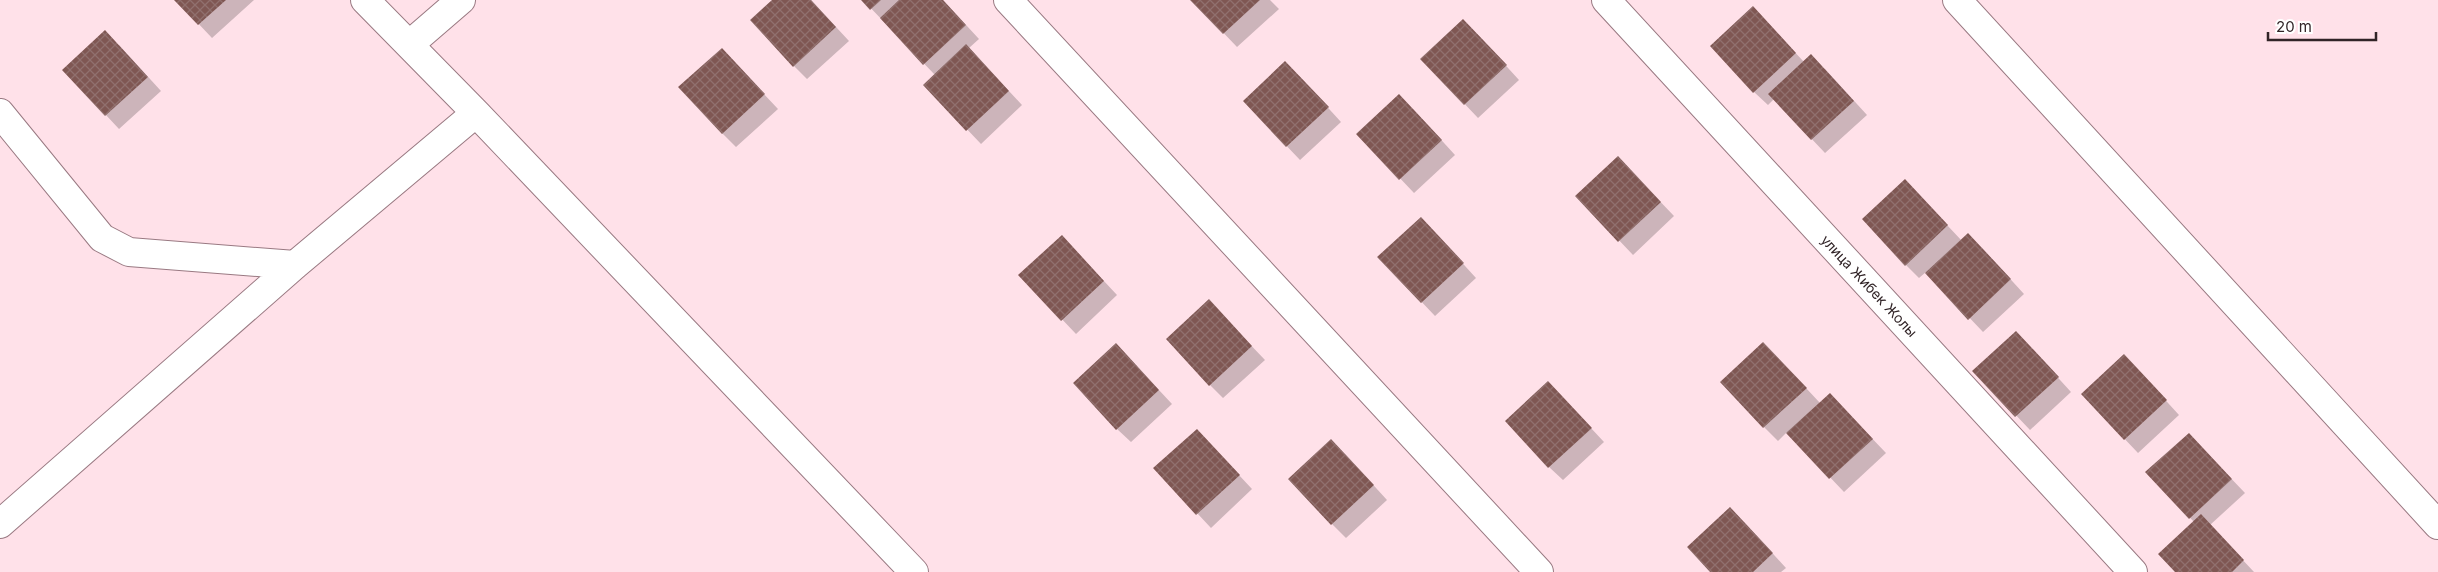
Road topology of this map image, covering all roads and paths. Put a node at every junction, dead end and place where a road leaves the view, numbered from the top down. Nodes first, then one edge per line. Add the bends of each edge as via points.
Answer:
1 (365, 0) edge
2 (461, 0) edge
3 (1008, 0) edge
4 (1606, 0) edge
5 (1958, 0) edge
6 (410, 44) junction
7 (0, 113) edge
8 (476, 113) junction
9 (295, 265) junction
10 (0, 524) edge
11 (2438, 524) edge
12 (914, 572) edge
13 (1539, 572) edge
14 (2133, 572) edge

1 - 6 street
2 - 6 street
3 - 13 street
4 - 14 street, улица Жибек Жолы
5 - 11 street
6 - 8 street
7 - 9 street via 102,238 128,252
8 - 9 street
8 - 12 street
9 - 10 street

